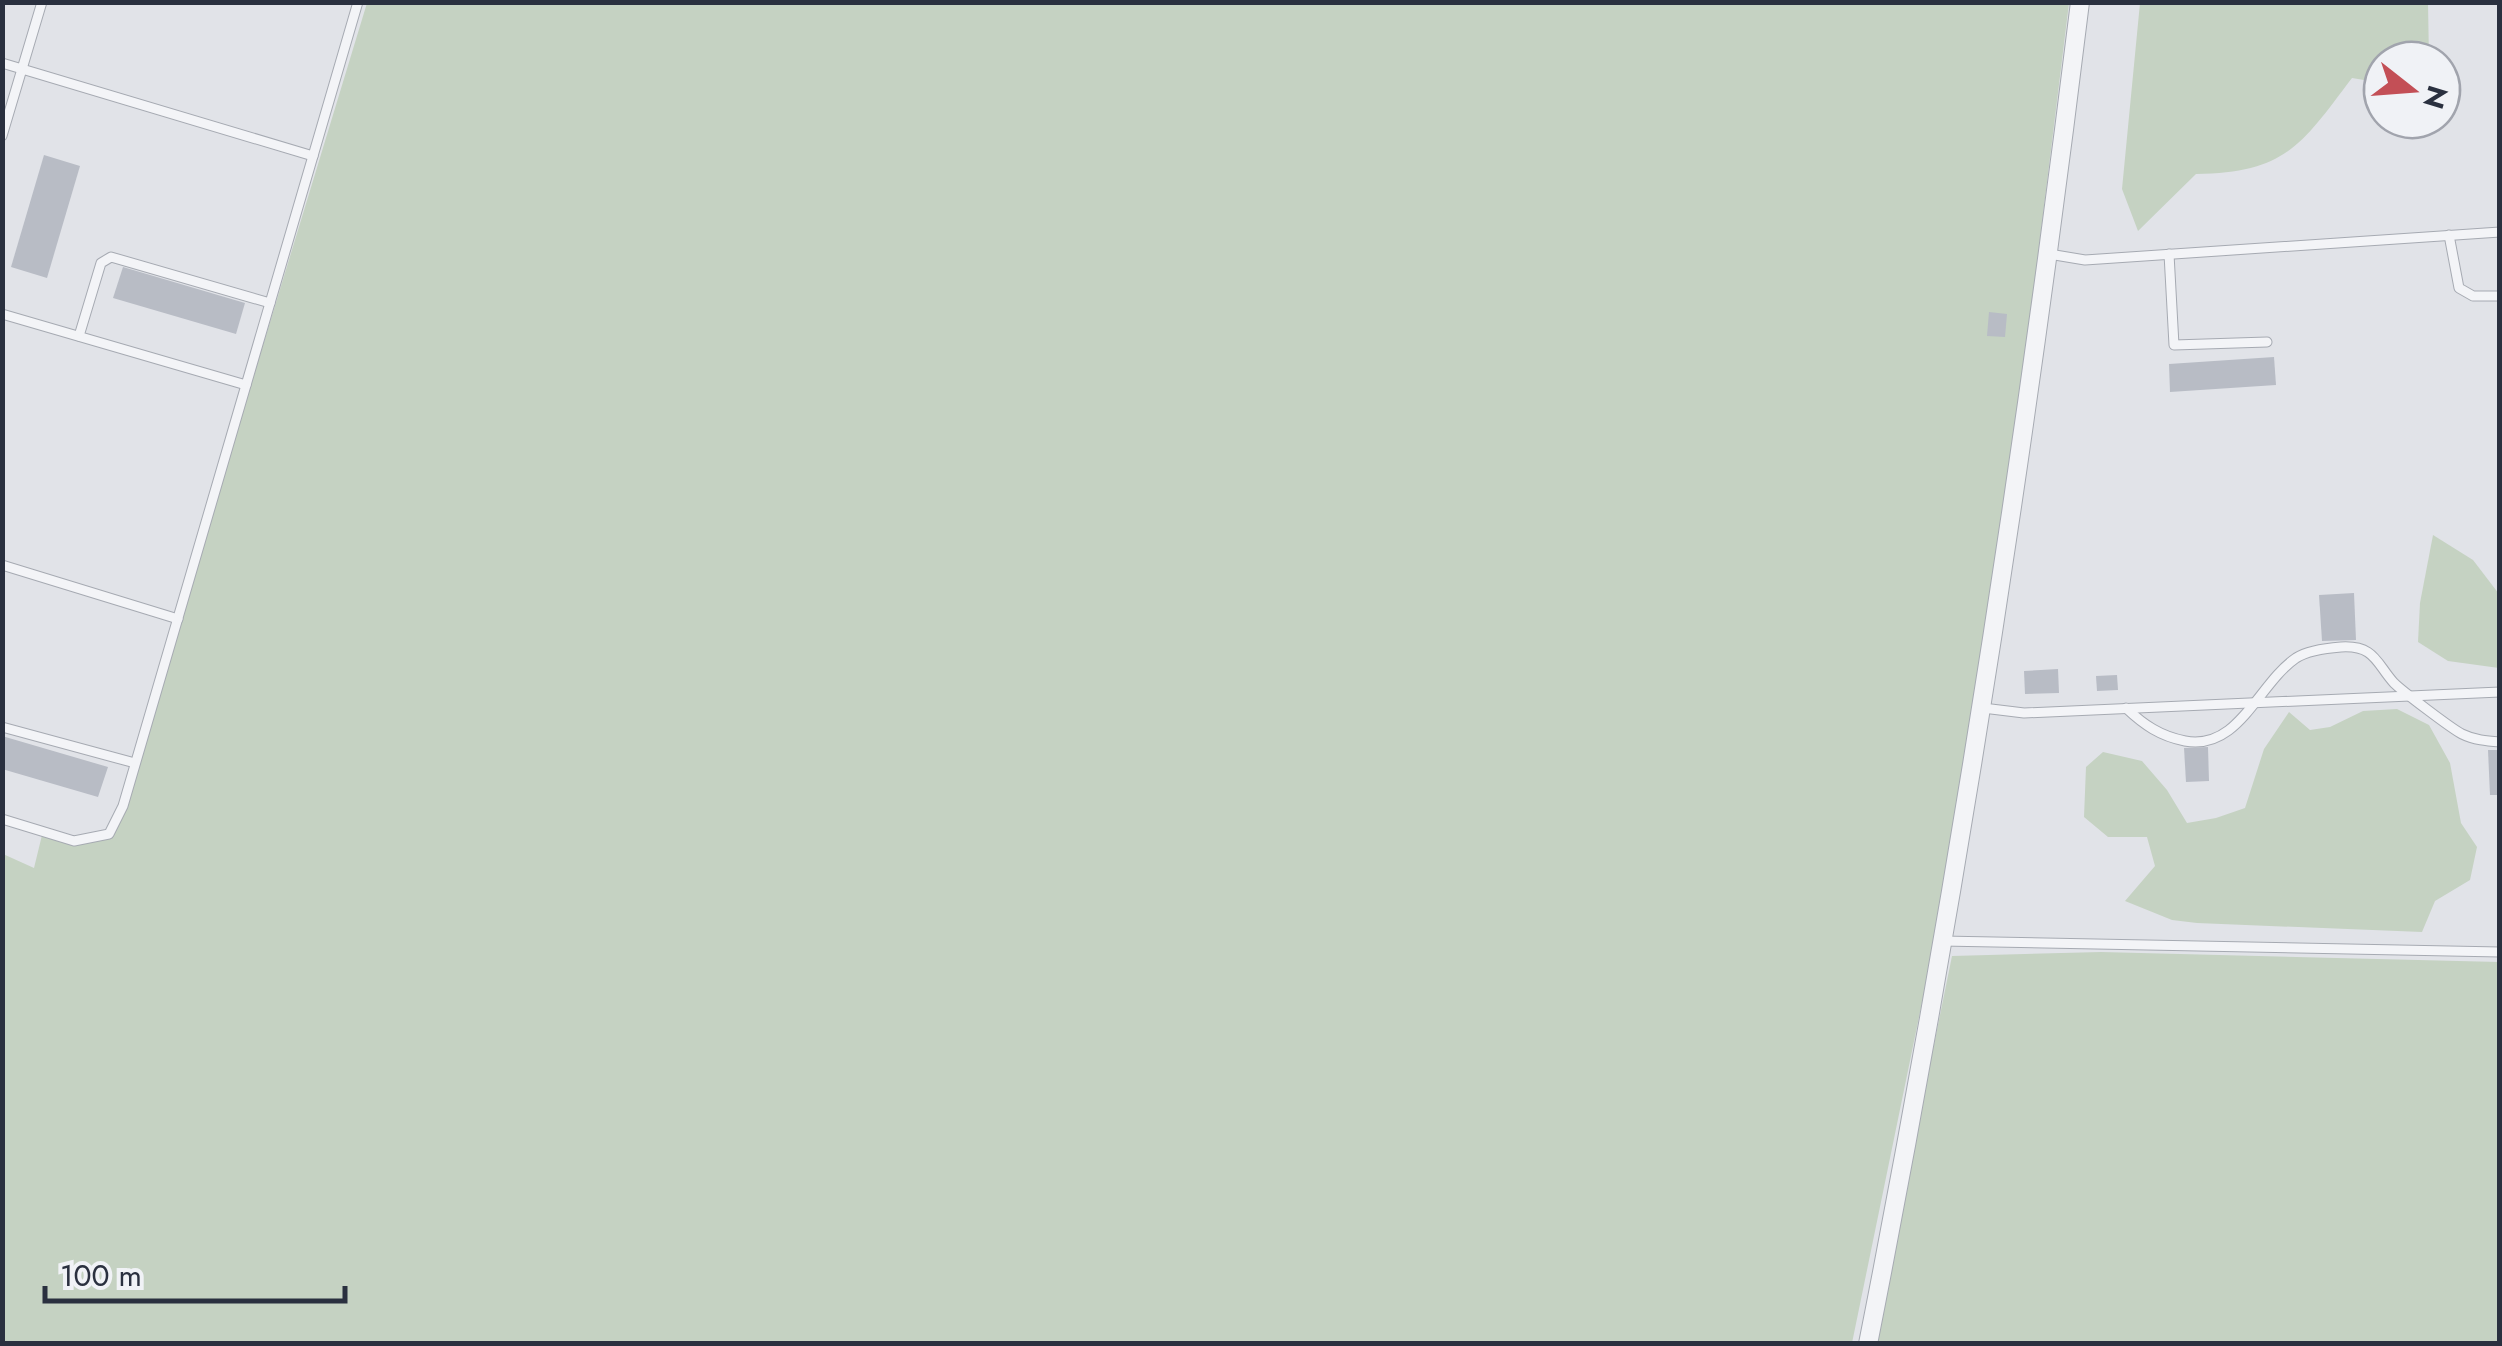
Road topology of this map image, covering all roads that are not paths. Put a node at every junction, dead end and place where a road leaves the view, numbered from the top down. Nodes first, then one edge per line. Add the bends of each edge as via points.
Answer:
1 (42, 2) edge
2 (358, 2) edge
3 (2080, 2) edge
4 (2, 63) edge
5 (22, 69) junction
6 (2, 136) edge
7 (313, 156) junction
8 (2500, 232) edge
9 (2448, 236) junction
10 (2050, 254) junction
11 (2169, 254) junction
12 (2500, 296) edge
13 (270, 303) junction
14 (2, 314) edge
15 (79, 336) junction
16 (2267, 342) dead end
17 (246, 385) junction
18 (2, 566) edge
19 (178, 619) junction
20 (2500, 692) edge
21 (2410, 696) junction
22 (2254, 703) junction
23 (1983, 708) junction
24 (2126, 708) junction
25 (2, 726) edge
26 (2500, 742) edge
27 (136, 763) junction
28 (2, 818) edge
29 (1942, 941) junction
30 (2500, 952) edge
31 (1868, 1344) edge

1 - 5 lane
2 - 7 lane
3 - 10 street
4 - 5 lane
5 - 6 lane
5 - 7 lane
7 - 13 lane
8 - 9 lane
9 - 11 lane
9 - 12 lane via 2460,288 2472,296
10 - 11 lane via 2085,260
10 - 23 street
11 - 16 lane via 2174,345
13 - 15 lane via 111,258 100,263
13 - 17 lane
14 - 15 lane
15 - 17 lane
17 - 19 lane
18 - 19 lane
19 - 27 lane
20 - 21 lane
21 - 22 lane
21 - 22 lane via 2380,660 2341,647 2300,655
21 - 26 lane via 2460,733
22 - 24 lane
22 - 24 lane via 2223,736 2201,744 2146,728
23 - 24 lane
23 - 29 street
25 - 27 lane
27 - 28 lane via 108,834 74,841
29 - 30 lane
29 - 31 street

